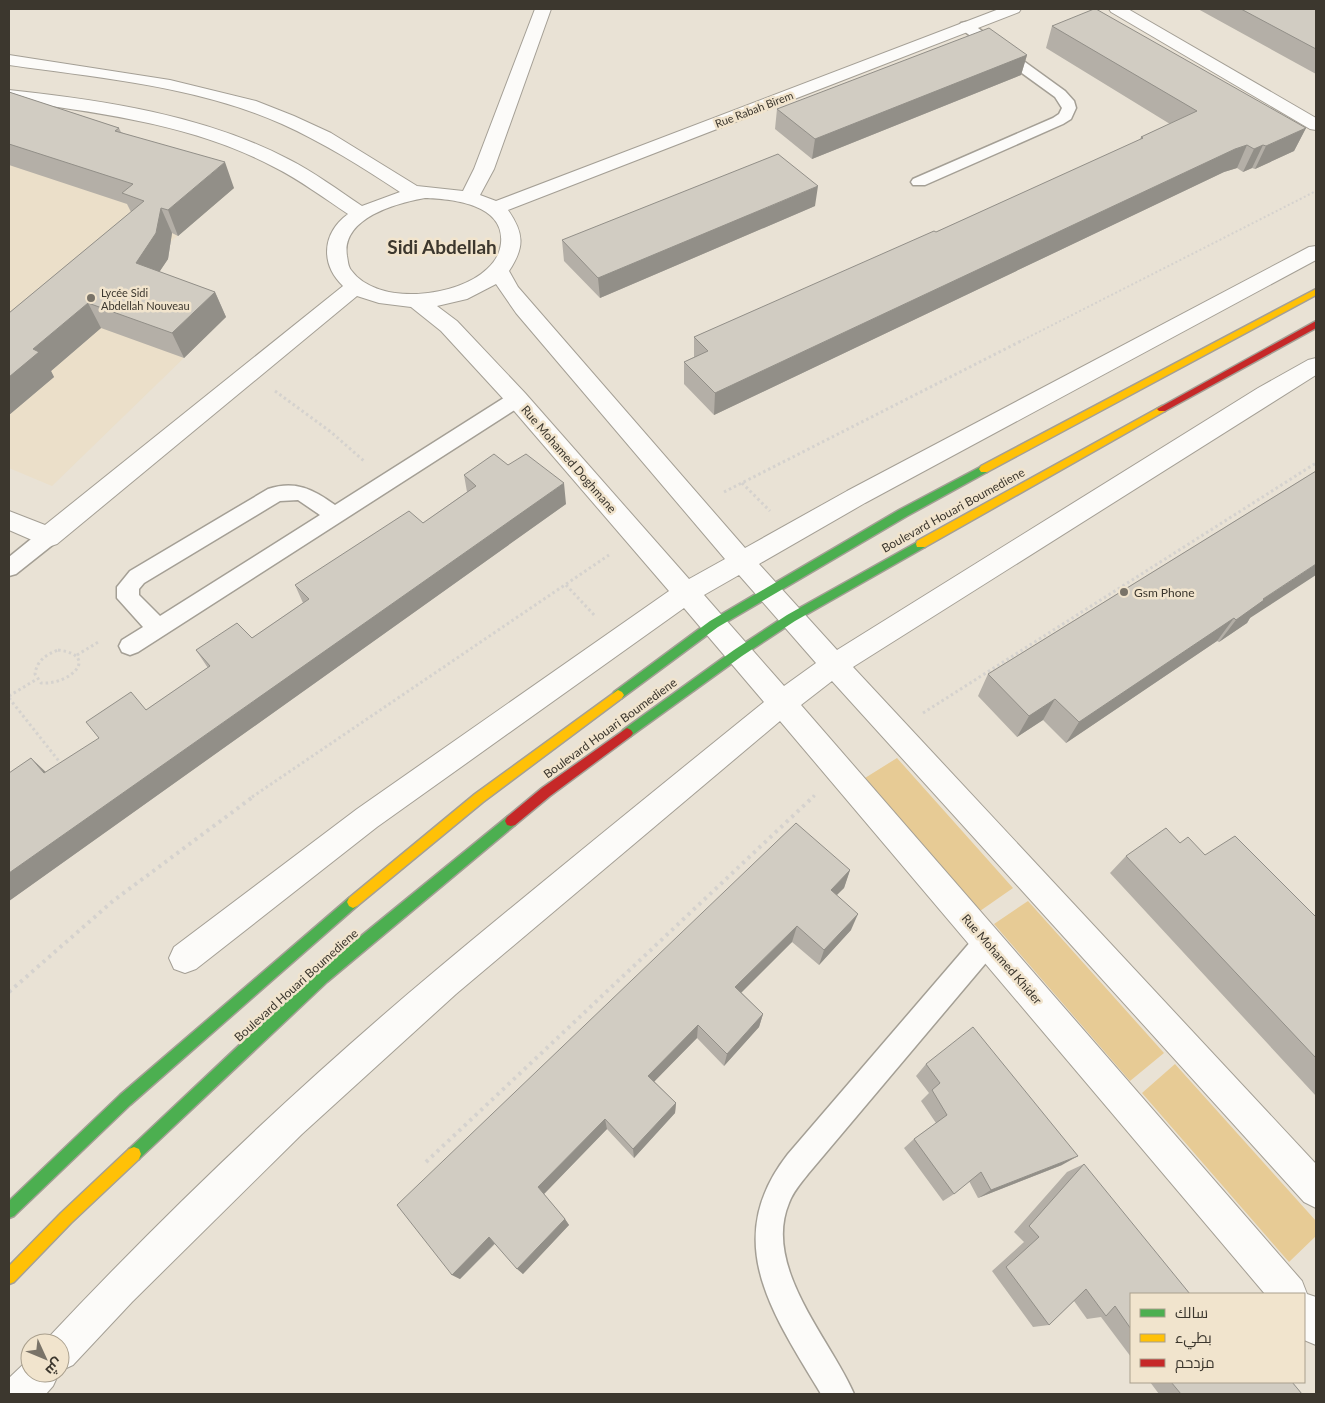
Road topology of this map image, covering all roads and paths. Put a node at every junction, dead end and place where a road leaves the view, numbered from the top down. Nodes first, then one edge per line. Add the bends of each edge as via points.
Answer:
1 (543, 9) edge
2 (1014, 9) edge
3 (1117, 9) edge
4 (966, 26) junction
5 (9, 60) edge
6 (9, 95) edge
7 (1316, 125) edge
8 (919, 182) dead end
9 (425, 192) junction
10 (1316, 192) edge
11 (469, 197) junction
12 (494, 209) junction
13 (360, 213) junction
14 (1316, 252) edge
15 (499, 271) junction
16 (356, 286) junction
17 (1316, 292) edge
18 (417, 301) junction
19 (1316, 324) edge
20 (1316, 365) edge
21 (251, 372) junction
22 (516, 399) junction
23 (387, 482) junction
24 (742, 483) junction
25 (694, 508) junction
26 (335, 515) junction
27 (9, 520) edge
28 (791, 533) junction
29 (637, 536) junction
30 (48, 537) junction
31 (742, 561) junction
32 (9, 568) edge
33 (566, 584) junction
34 (768, 592) junction
35 (686, 593) junction
36 (791, 618) junction
37 (714, 624) junction
38 (158, 628) junction
39 (618, 640) junction
40 (130, 646) dead end
41 (738, 652) junction
42 (834, 665) junction
43 (37, 679) junction
44 (9, 697) edge
45 (781, 704) junction
46 (70, 760) edge
47 (62, 766) junction
48 (54, 771) edge
49 (987, 942) junction
50 (185, 958) dead end
51 (9, 992) edge
52 (1316, 1190) edge
53 (9, 1211) edge
54 (9, 1277) edge
55 (1288, 1293) edge
56 (1305, 1312) edge
57 (1316, 1326) edge
58 (70, 1342) edge
59 (30, 1383) edge
60 (20, 1394) edge
61 (838, 1394) edge

1 - 11 street via 484,169
2 - 4 street, Rue Rabah Birem
3 - 7 street
4 - 8 lane via 1060,94 1069,108 1066,116 1058,121
4 - 12 street, Rue Rabah Birem
5 - 9 street via 156,82 219,96 323,136 412,191
6 - 13 street via 137,113 220,137 280,162
9 - 11 street
9 - 13 street via 388,200
10 - 24 path
11 - 12 street
12 - 15 street via 505,220 511,233 511,246
13 - 16 street via 345,228 338,240 336,253 341,271
14 - 28 street
15 - 18 street via 458,293
15 - 25 street via 524,308
16 - 18 street via 390,299
16 - 21 street
17 - 34 main road, Boulevard Houari Boumediene via 903,513
18 - 22 street, Rue Mohamed Doghmane via 449,326
19 - 36 main road, Boulevard Houari Boumediene
20 - 42 street
21 - 23 path via 331,432
21 - 30 street
22 - 23 lane
22 - 29 street, Rue Mohamed Doghmane
23 - 26 lane
24 - 25 path
24 - 28 path
25 - 31 street
26 - 38 lane
26 - 38 lane via 303,494 291,490 274,494 136,577 128,588 128,598
27 - 30 street
28 - 31 street
29 - 33 path
29 - 35 street, Rue Mohamed Doghmane
30 - 32 lane
31 - 34 street
31 - 35 street
33 - 39 path
33 - 51 path via 254,796 113,901
34 - 36 street
34 - 37 main road, Boulevard Houari Boumediene
35 - 37 street, Rue Mohamed Doghmane
35 - 39 street
36 - 41 main road, Boulevard Houari Boumediene
36 - 42 street
37 - 41 street, Rue Mohamed Khider
37 - 53 main road, Boulevard Houari Boumediene via 479,798 319,929 125,1100
38 - 40 lane
39 - 50 street via 367,818
41 - 45 street, Rue Mohamed Khider
41 - 54 main road, Boulevard Houari Boumediene via 546,792 322,977 73,1211
42 - 45 street
42 - 52 street
43 - 43 path via 48,685 64,682 76,672 77,655 72,651 58,650 44,656 35,668
43 - 44 path
44 - 47 path
45 - 49 street, Rue Mohamed Khider
45 - 58 street via 445,983 349,1069 290,1122
46 - 47 path
47 - 48 path
49 - 55 street, Rue Mohamed Khider
49 - 61 lane via 798,1164 784,1183 773,1207 769,1233 771,1261 779,1288
56 - 57 street
59 - 60 street

